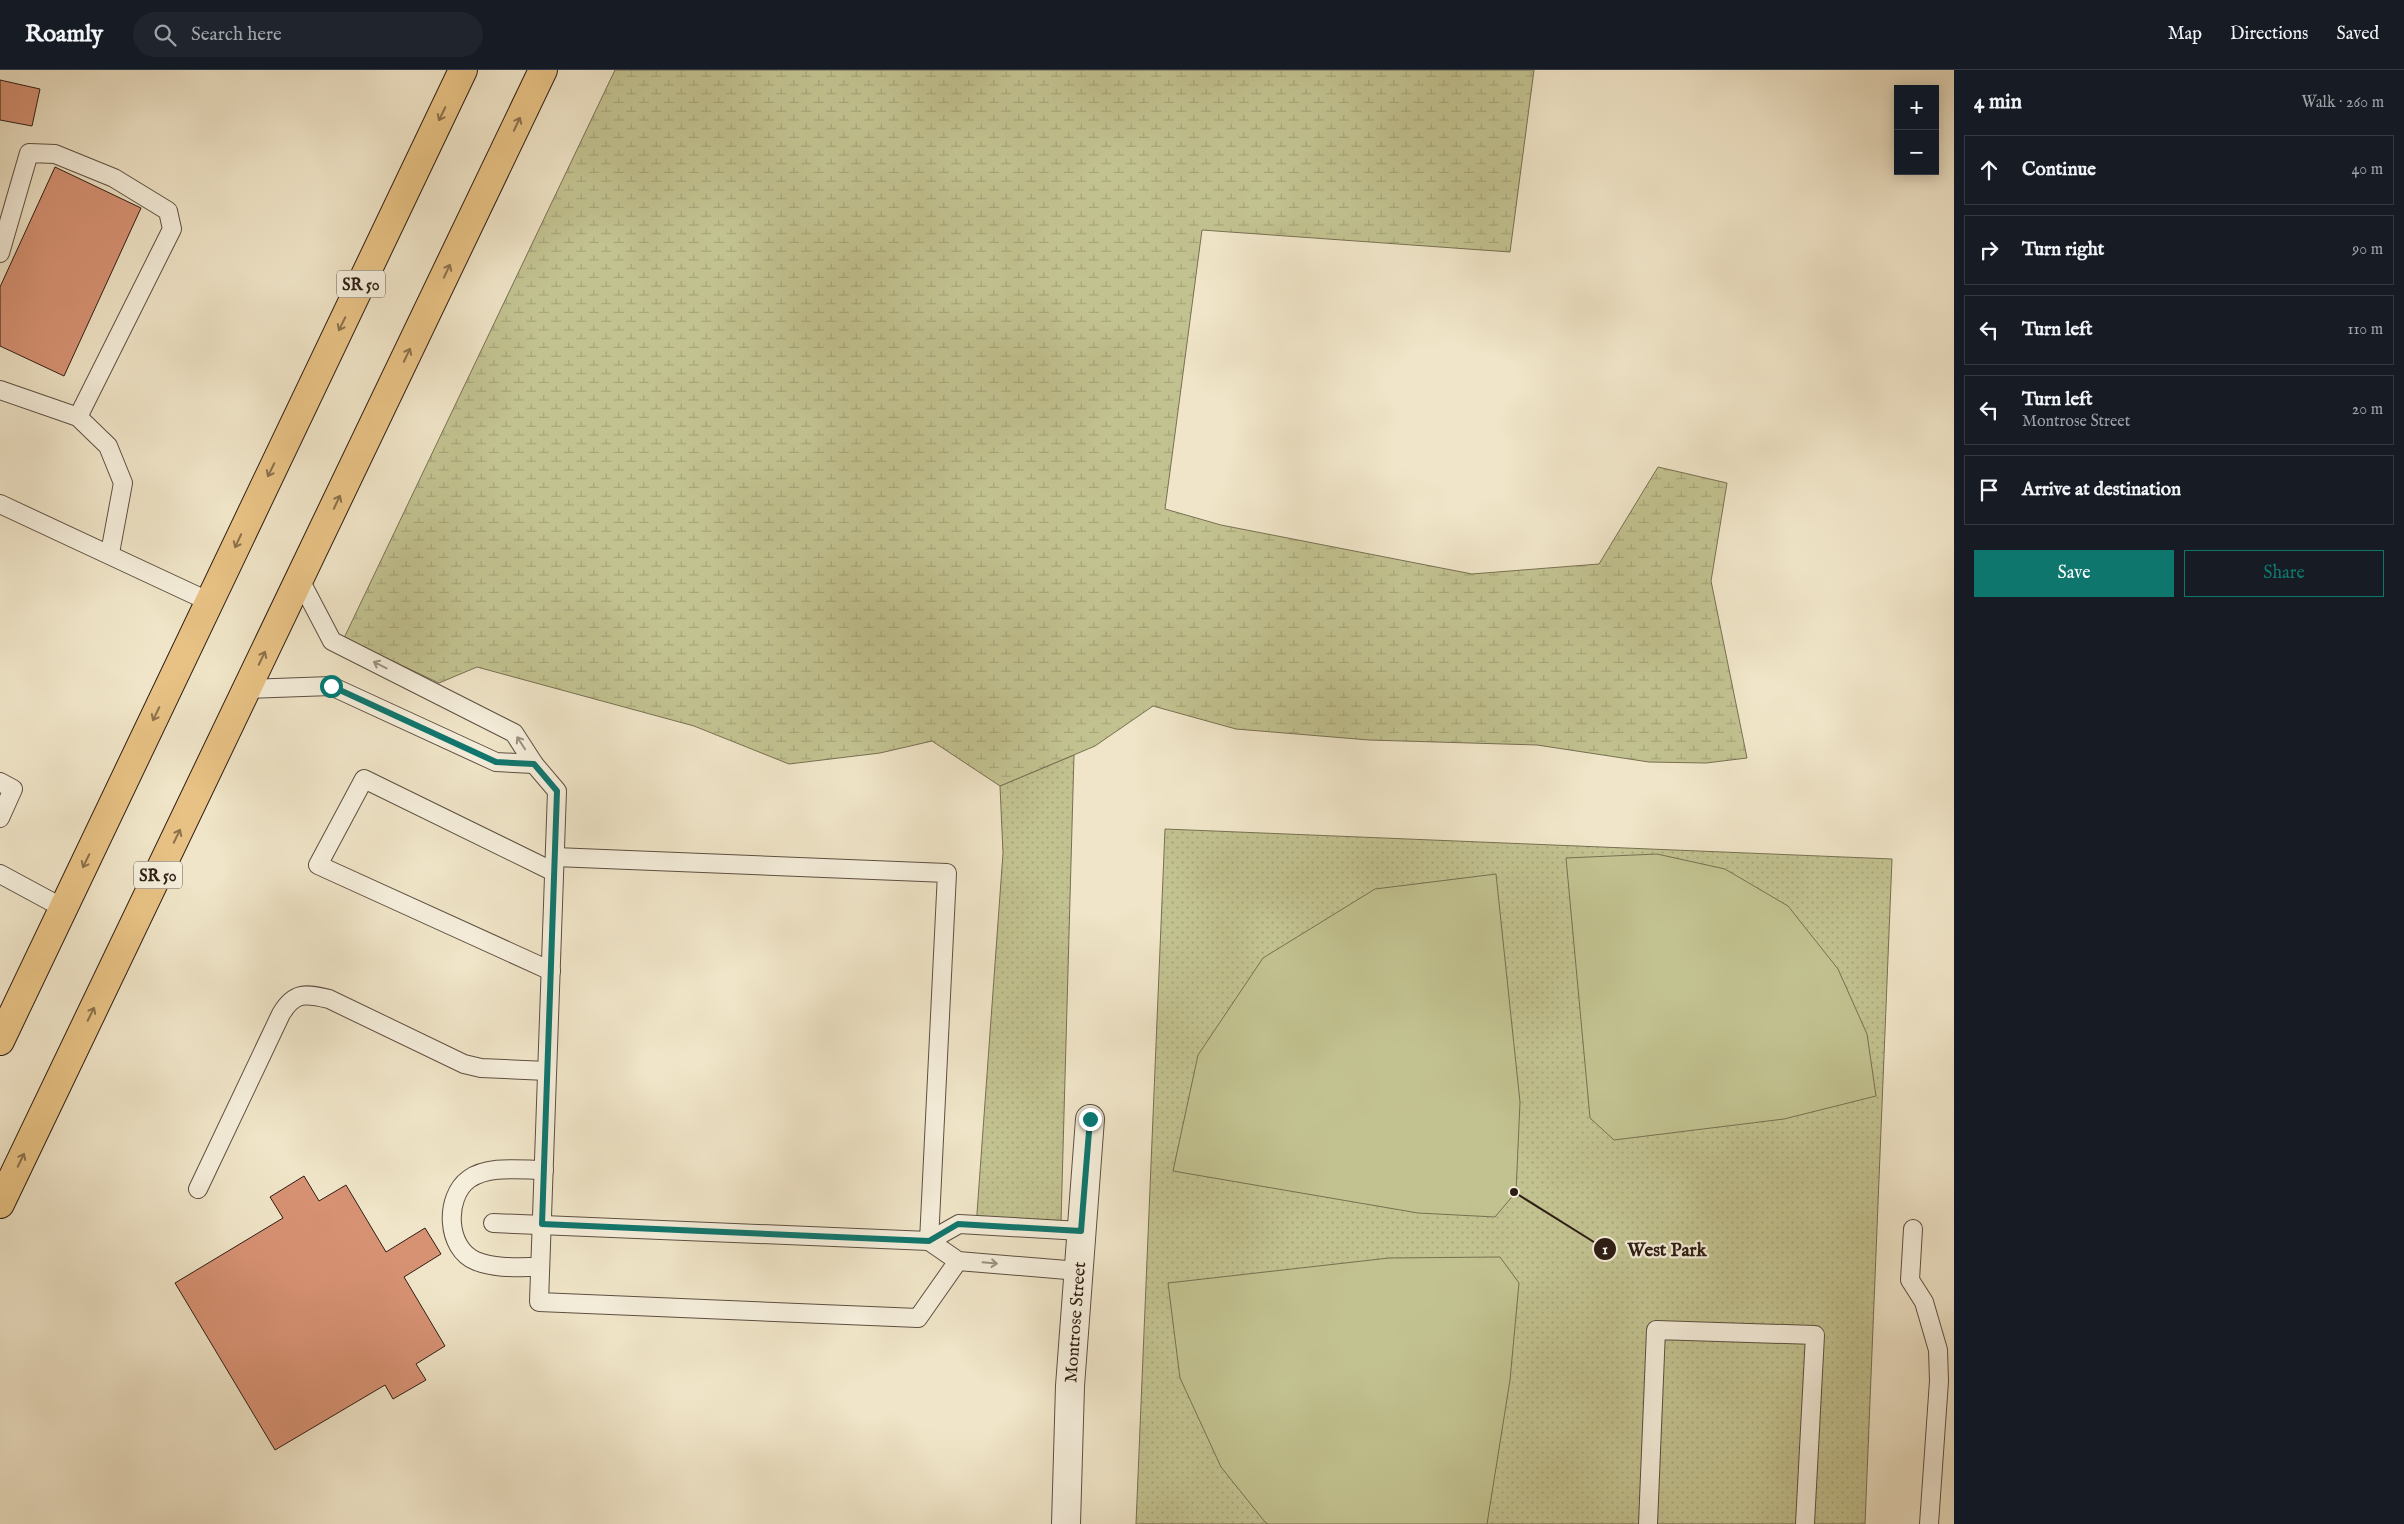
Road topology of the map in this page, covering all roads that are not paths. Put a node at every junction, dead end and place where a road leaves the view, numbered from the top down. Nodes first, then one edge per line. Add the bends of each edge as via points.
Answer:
1 (463, 70) edge
2 (543, 70) edge
3 (0, 253) edge
4 (0, 390) edge
5 (78, 417) junction
6 (0, 504) edge
7 (110, 553) junction
8 (300, 580) junction
9 (210, 602) junction
10 (247, 689) junction
11 (534, 764) junction
12 (6, 786) edge
13 (0, 818) edge
14 (554, 864) junction
15 (0, 874) edge
16 (63, 908) junction
17 (551, 971) junction
18 (0, 1041) edge
19 (547, 1071) junction
20 (1090, 1119) dead end
21 (544, 1170) junction
22 (198, 1189) dead end
23 (0, 1204) edge
24 (493, 1223) dead end
25 (542, 1224) junction
26 (1913, 1229) dead end
27 (1081, 1231) junction
28 (929, 1241) junction
29 (958, 1261) junction
30 (540, 1267) junction
31 (1079, 1270) junction
32 (1066, 1524) edge
33 (1648, 1524) edge
34 (1805, 1524) edge
35 (1929, 1524) edge

1 -> 9 highway, SR 50
8 -> 2 highway, SR 50
3 - 5 lane via 29,154 56,154 114,178 168,211 172,229
4 - 5 lane
5 - 7 lane via 108,446 123,483
6 - 7 lane
7 - 9 lane
10 -> 8 highway, SR 50
11 -> 8 lane via 514,732 332,641
9 -> 16 highway, SR 50
10 - 11 lane via 331,686 496,762
23 -> 10 highway, SR 50
11 - 14 lane via 557,791
12 - 13 lane
14 - 17 lane
14 - 17 lane via 364,779 318,865
14 - 28 lane via 946,873
15 - 16 lane
16 - 18 highway, SR 50
17 - 19 lane
19 - 21 lane
19 - 22 lane via 481,1068 464,1064 329,999 300,995 288,1001 281,1014
20 - 27 street, Montrose Street
21 - 25 lane
21 - 30 lane via 481,1173 468,1180 458,1192 451,1213 452,1230 459,1246 473,1260 490,1266
24 - 25 lane
25 - 28 lane
25 - 30 lane
26 - 35 lane via 1910,1280 1924,1302 1938,1350 1939,1381
27 - 28 lane via 958,1224
27 - 31 street, Montrose Street
28 - 29 lane
29 - 30 lane via 918,1318 539,1302
29 -> 31 lane
31 - 32 street, Montrose Street via 1070,1386
33 - 34 lane via 1656,1330 1814,1335

